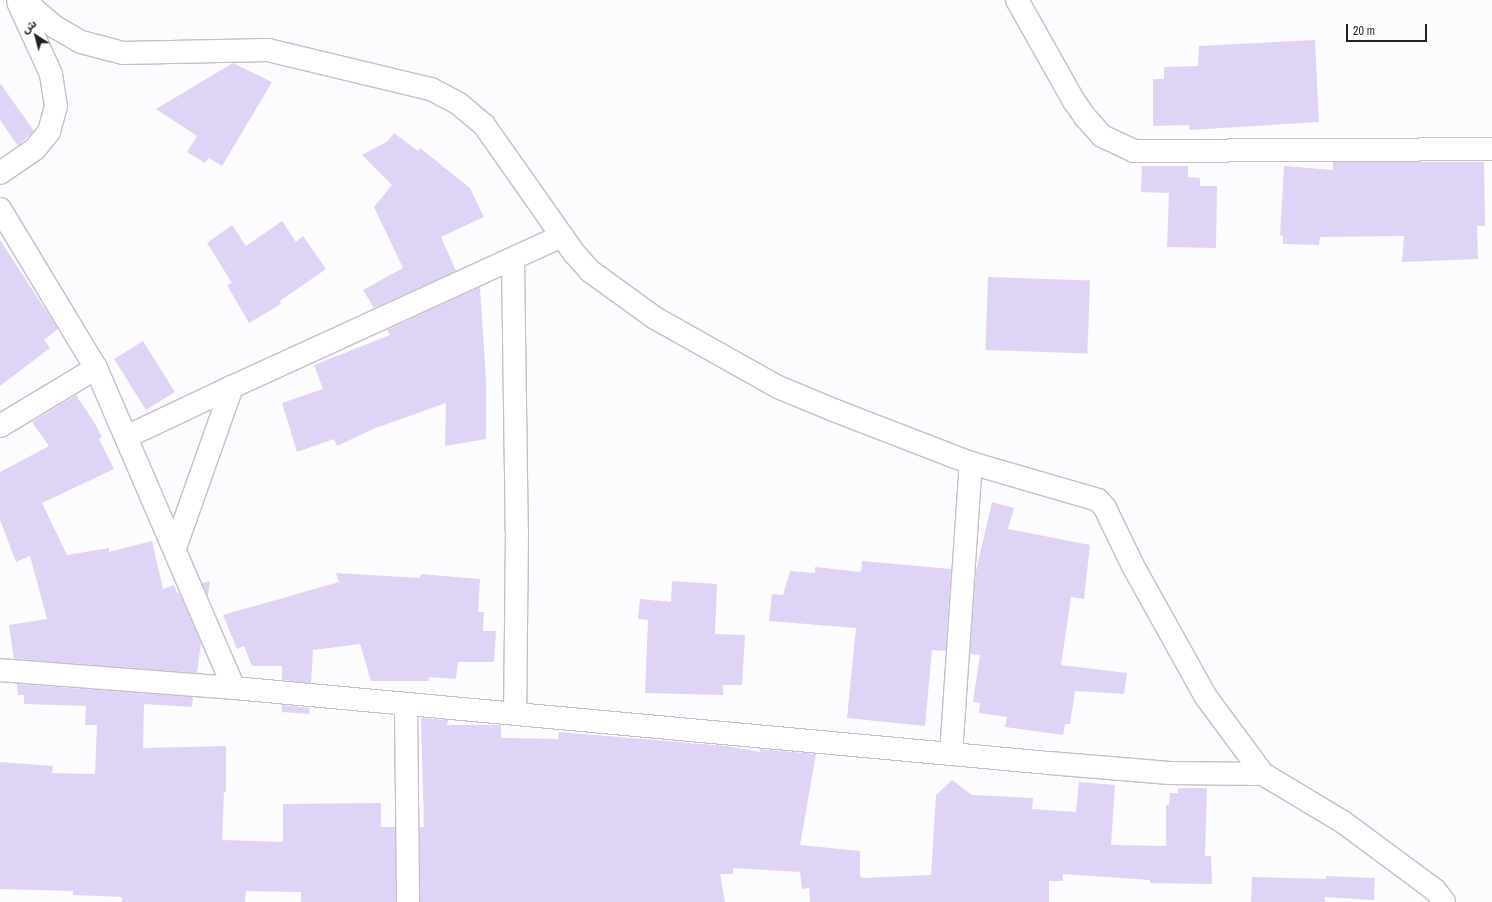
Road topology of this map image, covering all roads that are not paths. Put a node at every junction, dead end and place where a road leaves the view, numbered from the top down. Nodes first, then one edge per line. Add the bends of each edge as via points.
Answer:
1 (17, 0) edge
2 (23, 0) edge
3 (1017, 0) edge
4 (1492, 149) edge
5 (0, 173) edge
6 (0, 209) edge
7 (562, 236) junction
8 (513, 260) junction
9 (96, 368) junction
10 (232, 387) junction
11 (0, 426) edge
12 (126, 437) junction
13 (971, 463) junction
14 (175, 548) junction
15 (0, 670) edge
16 (234, 688) junction
17 (406, 704) junction
18 (515, 714) junction
19 (951, 754) junction
20 (1263, 774) junction
21 (408, 902) edge
22 (1444, 902) edge

1 - 5 street via 50,74 56,106 49,132 35,149
2 - 7 street via 55,27 81,42 123,53 268,50 431,89 459,104 484,125
3 - 4 street via 1086,118 1102,136 1134,151
6 - 9 street
7 - 8 street
7 - 13 street via 578,258 608,286 655,318 720,356 778,386
8 - 10 street
8 - 18 street via 517,531
9 - 11 street
9 - 12 street
10 - 12 street
10 - 14 street
12 - 14 street
13 - 19 street
13 - 20 street via 1102,502 1133,566 1206,697
14 - 16 street
15 - 16 street
16 - 17 street
17 - 18 street
17 - 21 street
18 - 19 street
19 - 20 street via 1170,773
20 - 22 street via 1343,822 1435,890

